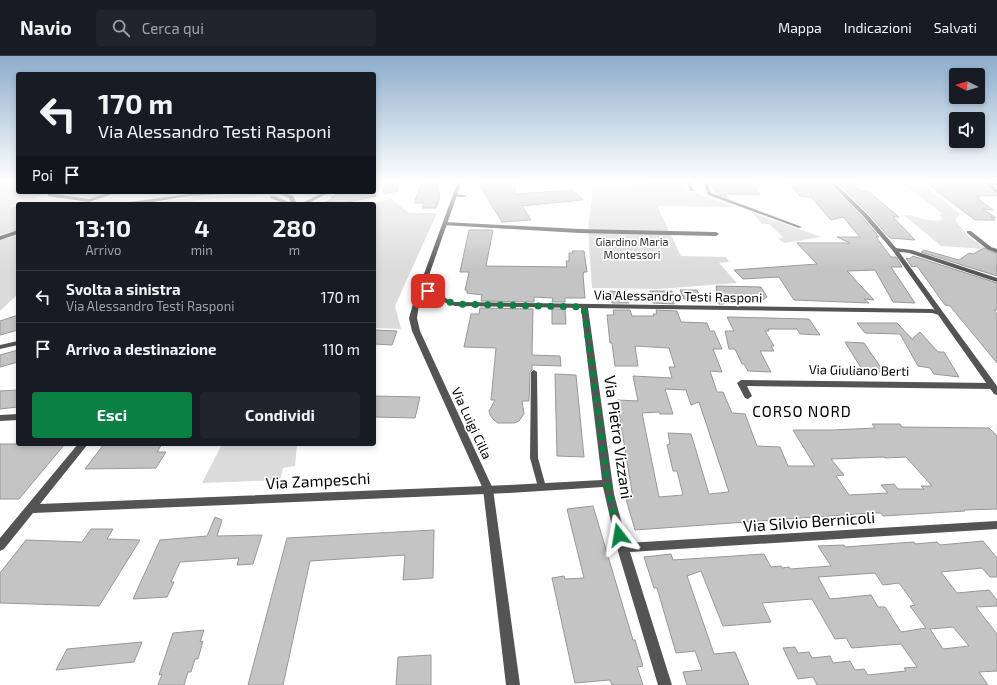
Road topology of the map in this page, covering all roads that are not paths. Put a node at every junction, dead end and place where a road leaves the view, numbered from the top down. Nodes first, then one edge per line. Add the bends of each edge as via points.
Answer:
1 (450, 210) edge
2 (754, 210) edge
3 (860, 210) edge
4 (445, 224) junction
5 (800, 227) dead end
6 (969, 232) dead end
7 (16, 233) edge
8 (716, 234) dead end
9 (0, 238) edge
10 (895, 250) junction
11 (997, 251) edge
12 (997, 280) edge
13 (421, 290) junction
14 (584, 307) junction
15 (939, 313) junction
16 (16, 343) edge
17 (0, 347) edge
18 (534, 372) dead end
19 (995, 389) edge
20 (748, 396) dead end
21 (16, 417) edge
22 (0, 418) edge
23 (81, 446) edge
24 (608, 483) junction
25 (542, 486) junction
26 (488, 489) junction
27 (30, 510) junction
28 (997, 525) edge
29 (0, 546) edge
30 (623, 548) junction
31 (513, 685) edge
32 (664, 685) edge

1 - 4 street, Via Luigi Cilla
2 - 5 lane
3 - 10 street
4 - 8 street via 477,223 578,231
4 - 13 street, Via Luigi Cilla
6 - 11 street
7 - 9 street
10 - 12 street via 910,252
10 - 15 street
13 - 14 street, Via Alessandro Testi Rasponi via 434,292 455,304
13 - 26 street, Via Luigi Cilla via 413,318 416,331
14 - 15 street, Via Alessandro Testi Rasponi
14 - 24 street, Via Pietro Vizzani
15 - 19 street
16 - 17 street
18 - 25 lane via 534,458
19 - 20 street, Via Giuliano Berti via 741,382
21 - 22 street
23 - 27 street
24 - 25 street, Via Zampeschi
24 - 30 street, Via Pietro Vizzani
25 - 26 street, Via Zampeschi
26 - 27 street, Via Zampeschi
26 - 31 street, Via Luigi Cilla
27 - 29 street
28 - 30 street, Via Silvio Bernicoli
30 - 32 street, Via Pietro Vizzani

